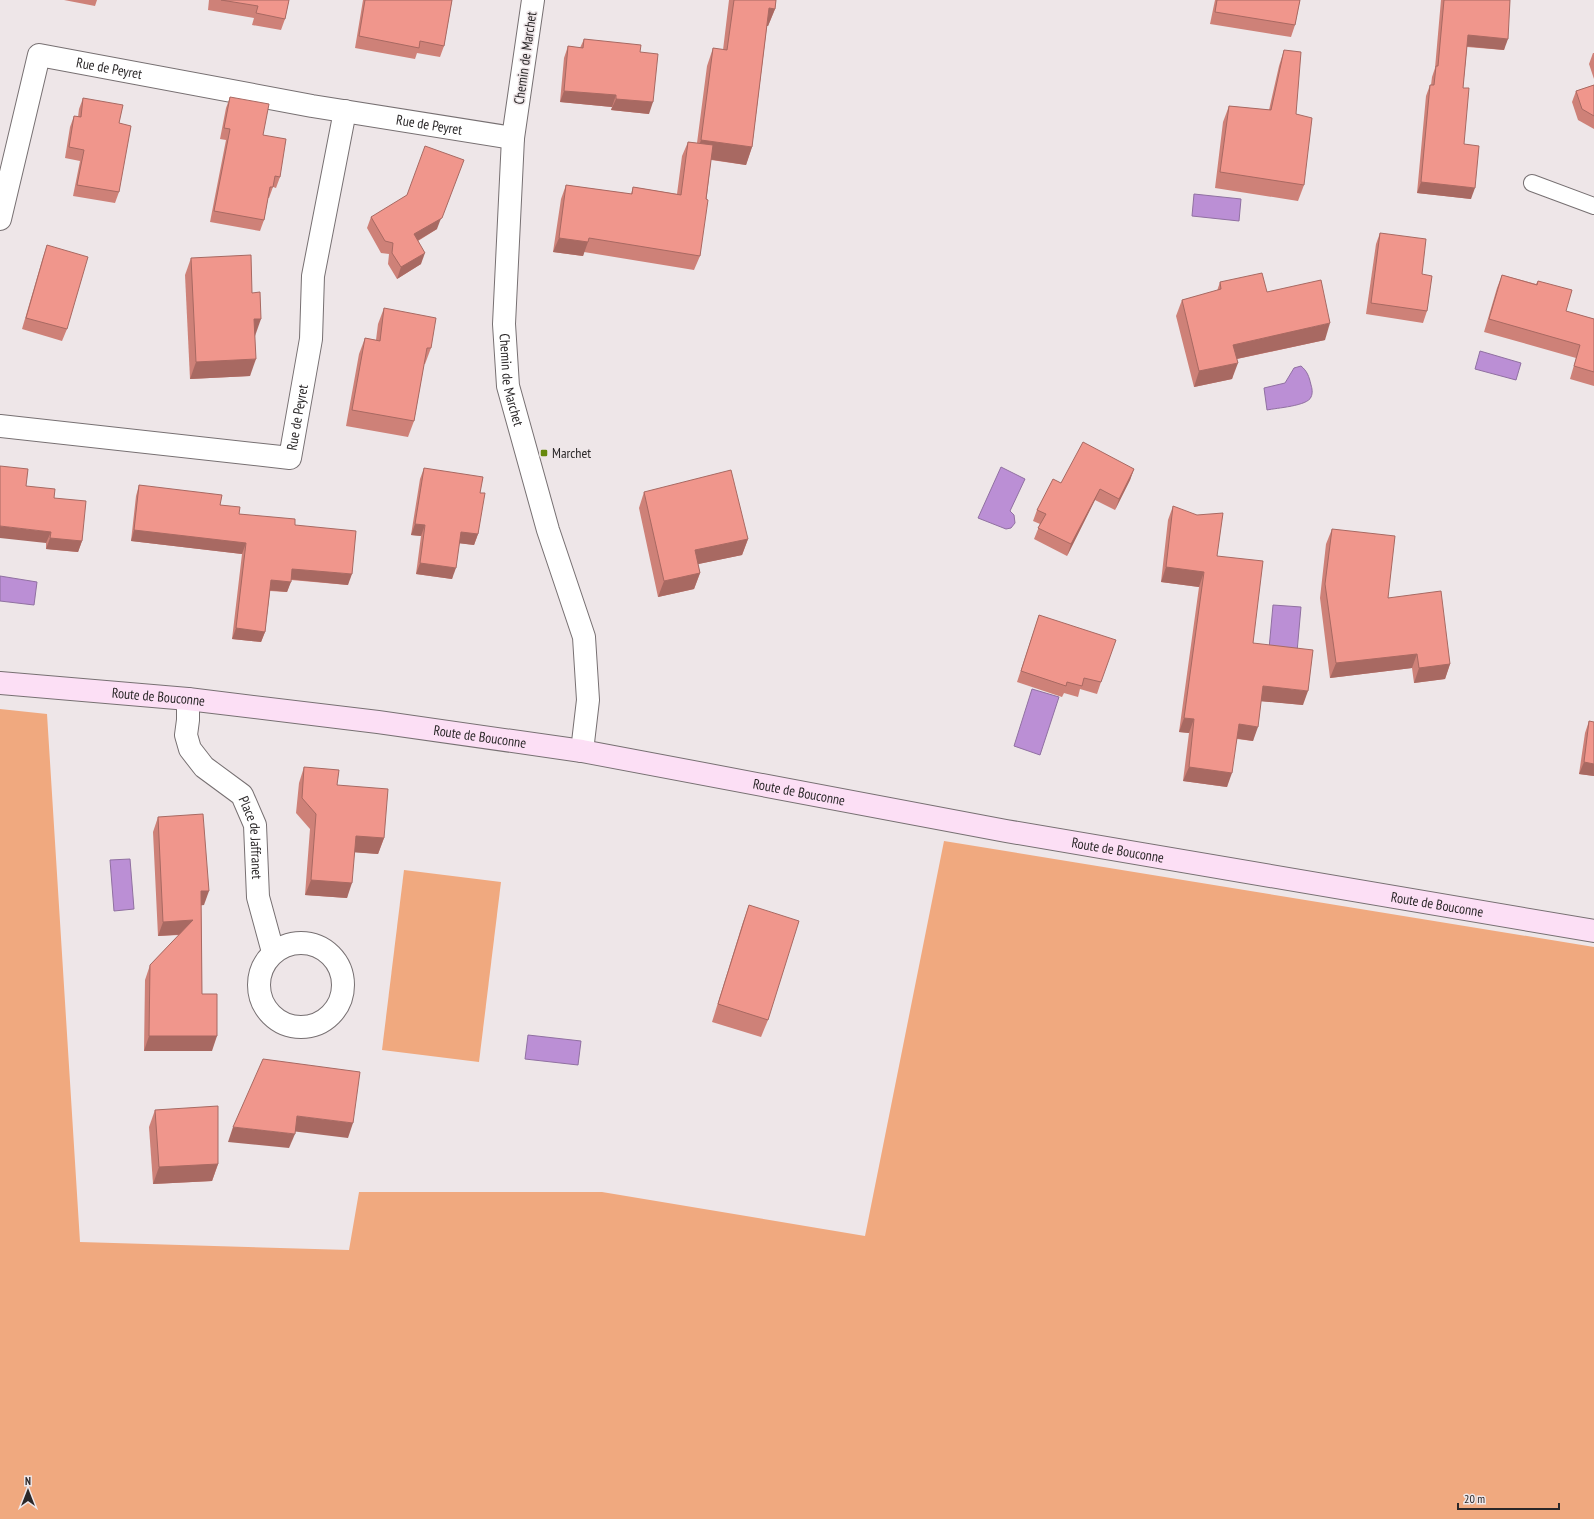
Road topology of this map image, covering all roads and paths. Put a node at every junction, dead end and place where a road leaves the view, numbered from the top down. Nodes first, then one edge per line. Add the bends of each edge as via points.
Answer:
1 (534, 0) edge
2 (345, 112) junction
3 (513, 138) junction
4 (1532, 183) dead end
5 (1594, 206) edge
6 (0, 219) edge
7 (0, 426) edge
8 (0, 683) edge
9 (188, 699) junction
10 (582, 751) junction
11 (1594, 931) edge
12 (273, 952) dead end

1 - 3 street, Chemin de Marchet
2 - 3 street, Rue de Peyret
2 - 6 street, Rue de Peyret via 39,55
2 - 7 street, Rue de Peyret via 313,276 310,339 290,458
3 - 10 street, Chemin de Marchet via 504,324 508,386 548,530 584,637 588,700
4 - 5 lane
8 - 9 street, Route de Bouconne
9 - 10 street, Route de Bouconne via 378,722
9 - 12 street, Place de Jaffranet via 186,735 190,749 204,767 242,795 255,825 258,897
10 - 11 street, Route de Bouconne via 1014,832

